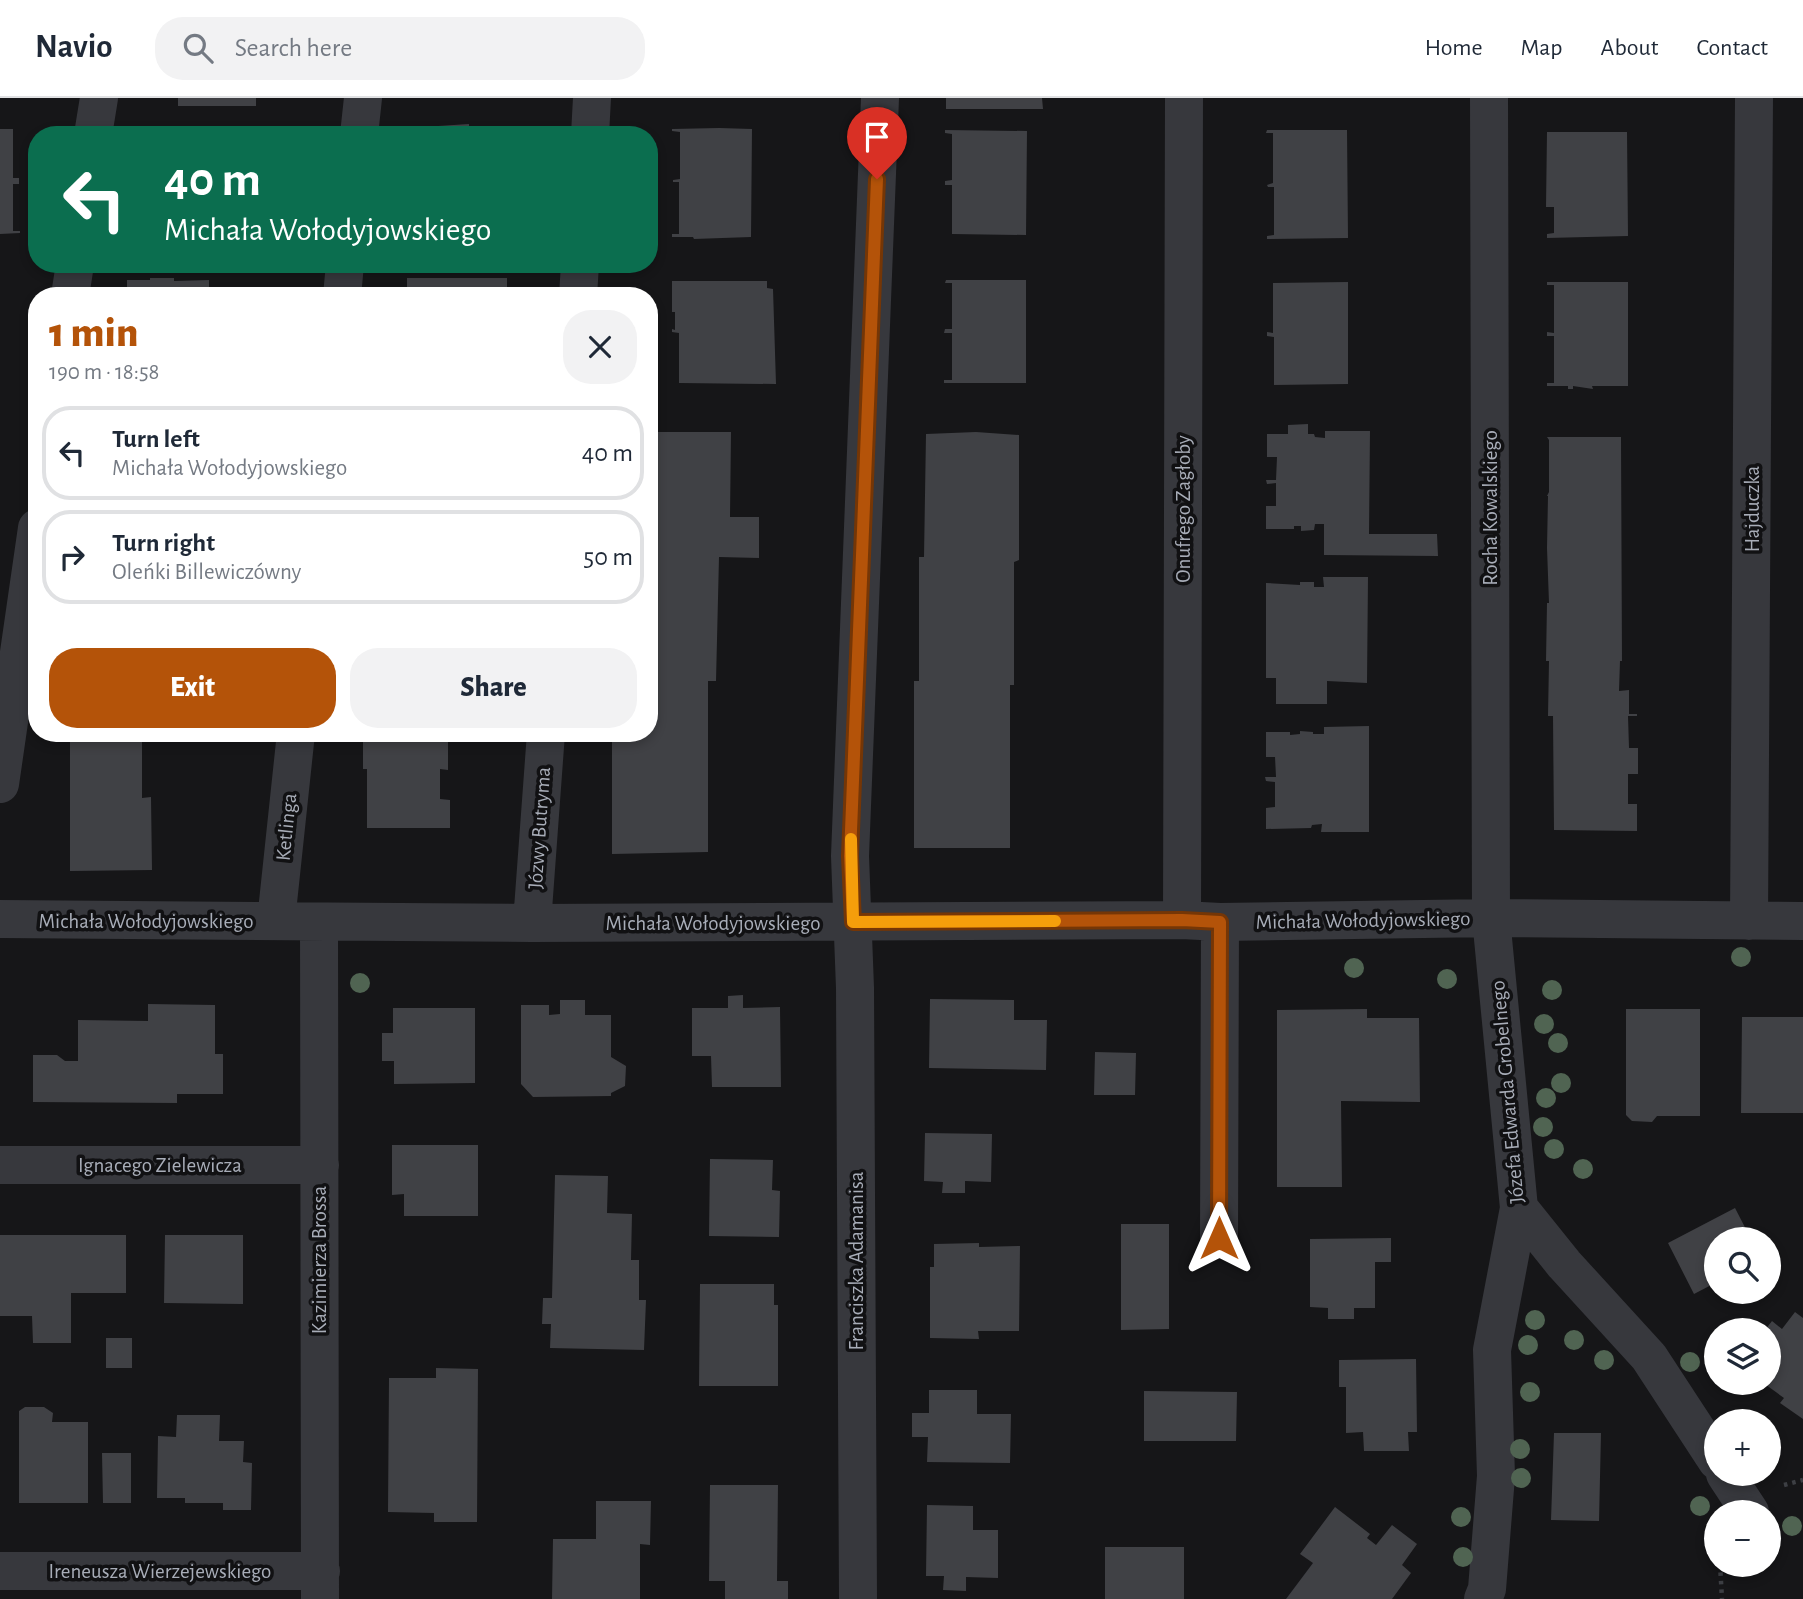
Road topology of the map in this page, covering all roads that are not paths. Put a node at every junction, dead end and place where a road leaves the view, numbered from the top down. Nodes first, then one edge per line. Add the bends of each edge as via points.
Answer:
1 (99, 98) edge
2 (363, 98) edge
3 (592, 98) edge
4 (880, 98) edge
5 (1184, 98) edge
6 (1489, 98) edge
7 (1754, 98) edge
8 (94, 126) edge
9 (360, 126) edge
10 (590, 126) edge
11 (28, 591) edge
12 (295, 742) edge
13 (545, 742) edge
14 (0, 785) edge
15 (1492, 918) junction
16 (0, 919) edge
17 (1182, 920) junction
18 (276, 921) junction
19 (1749, 921) junction
20 (1803, 921) edge
21 (319, 922) junction
22 (853, 922) junction
23 (1220, 922) junction
24 (532, 923) junction
25 (0, 1165) edge
26 (320, 1165) junction
27 (1519, 1208) junction
28 (1219, 1238) dead end
29 (1704, 1441) edge
30 (0, 1571) edge
31 (320, 1585) edge
32 (858, 1599) edge
33 (1483, 1599) edge

1 - 8 street
2 - 9 street
3 - 10 street
4 - 22 street, Franciszka Adamanisa via 850,856
5 - 17 street, Onufrego Zagłoby
6 - 15 street, Rocha Kowalskiego
7 - 19 street, Hajduczka
11 - 14 street
12 - 18 street, Ketlinga
13 - 24 street, Józwy Butryma
15 - 19 street, Michała Wołodyjowskiego
15 - 23 street, Michała Wołodyjowskiego
15 - 27 street, Józefa Edwarda Grobelnego
16 - 18 street, Michała Wołodyjowskiego
17 - 22 street, Michała Wołodyjowskiego
17 - 23 street, Michała Wołodyjowskiego
18 - 21 street, Michała Wołodyjowskiego
19 - 20 street, Michała Wołodyjowskiego
21 - 24 street, Michała Wołodyjowskiego
21 - 26 street, Kazimierza Brossa
22 - 24 street, Michała Wołodyjowskiego
22 - 32 street, Franciszka Adamanisa
23 - 28 street
25 - 26 street, Ignacego Zielewicza
26 - 31 street, Kazimierza Brossa
27 - 29 street via 1649,1357
27 - 33 street, Józefa Edwarda Grobelnego via 1492,1350 1496,1476 1488,1589
30 - 31 street, Ireneusza Wierzejewskiego

